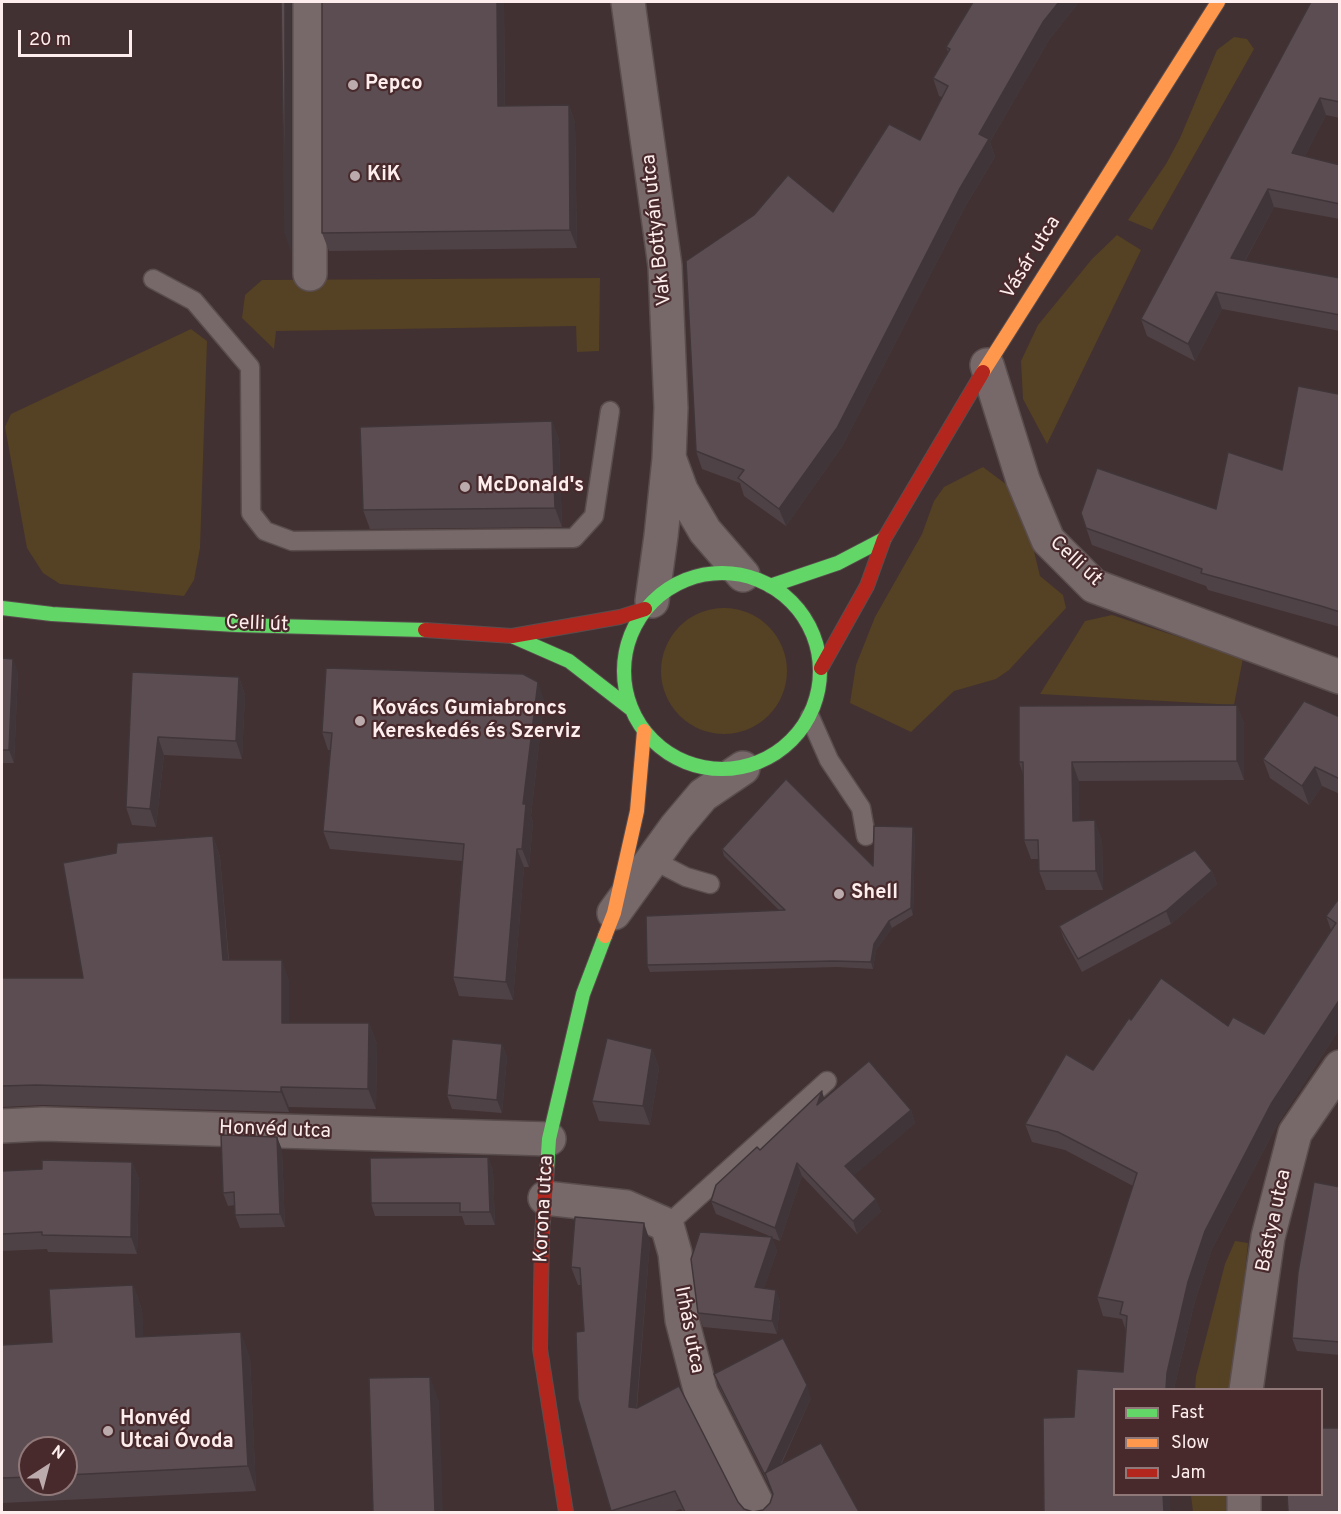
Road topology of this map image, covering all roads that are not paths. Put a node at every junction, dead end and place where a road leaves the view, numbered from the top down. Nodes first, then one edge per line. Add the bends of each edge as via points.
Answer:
1 (310, 2) edge
2 (628, 2) edge
3 (1218, 2) edge
4 (310, 274) dead end
5 (153, 279) dead end
6 (987, 366) junction
7 (610, 411) dead end
8 (669, 459) junction
9 (884, 539) junction
10 (757, 581) junction
11 (649, 605) junction
12 (2, 608) edge
13 (512, 636) junction
14 (821, 668) junction
15 (1340, 677) edge
16 (631, 709) junction
17 (810, 717) junction
18 (644, 731) junction
19 (743, 768) junction
20 (866, 836) dead end
21 (653, 860) junction
22 (710, 884) dead end
23 (614, 913) junction
24 (1340, 1067) edge
25 (827, 1081) dead end
26 (2, 1126) edge
27 (549, 1139) junction
28 (545, 1198) junction
29 (667, 1225) junction
30 (1246, 1388) edge
31 (1244, 1496) edge
32 (566, 1512) edge
33 (761, 1512) edge
34 (1244, 1512) edge

1 - 4 street
2 - 8 street, Vak Bottyán utca via 665,266 672,408
3 - 6 street, Vásár utca
5 - 7 lane via 194,301 250,367 251,513 265,531 292,541 574,538 594,516
6 - 9 street, Vásár utca
6 - 15 street, Celli út via 1023,480 1048,540 1094,586
8 - 10 street, Vak Bottyán utca via 681,490 705,531
8 - 11 street, Vak Bottyán utca
9 - 10 street via 838,562
9 - 14 street, Vásár utca via 867,586
10 - 11 street via 721,573 699,576 678,584
10 - 14 street via 790,601 806,621
11 - 13 street, Celli út via 610,620
11 - 16 street via 632,634 625,659 624,684
12 - 13 street, Celli út via 236,625
13 - 16 street, Celli út via 569,661
14 - 17 street via 819,693
16 - 18 street
17 - 19 street via 793,741 770,758
17 - 20 lane via 829,760 861,808
18 - 19 street via 671,756 706,769
18 - 23 street, Korona utca via 637,811
19 - 21 street, Korona utca via 704,795
21 - 22 lane
21 - 23 street, Korona utca
23 - 27 street, Korona utca via 583,994
24 - 30 street, Bástya utca via 1295,1132 1268,1237
25 - 29 lane
26 - 27 street, Honvéd utca
27 - 28 street, Korona utca
28 - 29 street via 626,1207
28 - 32 street, Korona utca via 540,1349
29 - 33 street, Irhás utca via 675,1253 682,1320 701,1393
31 - 34 street

